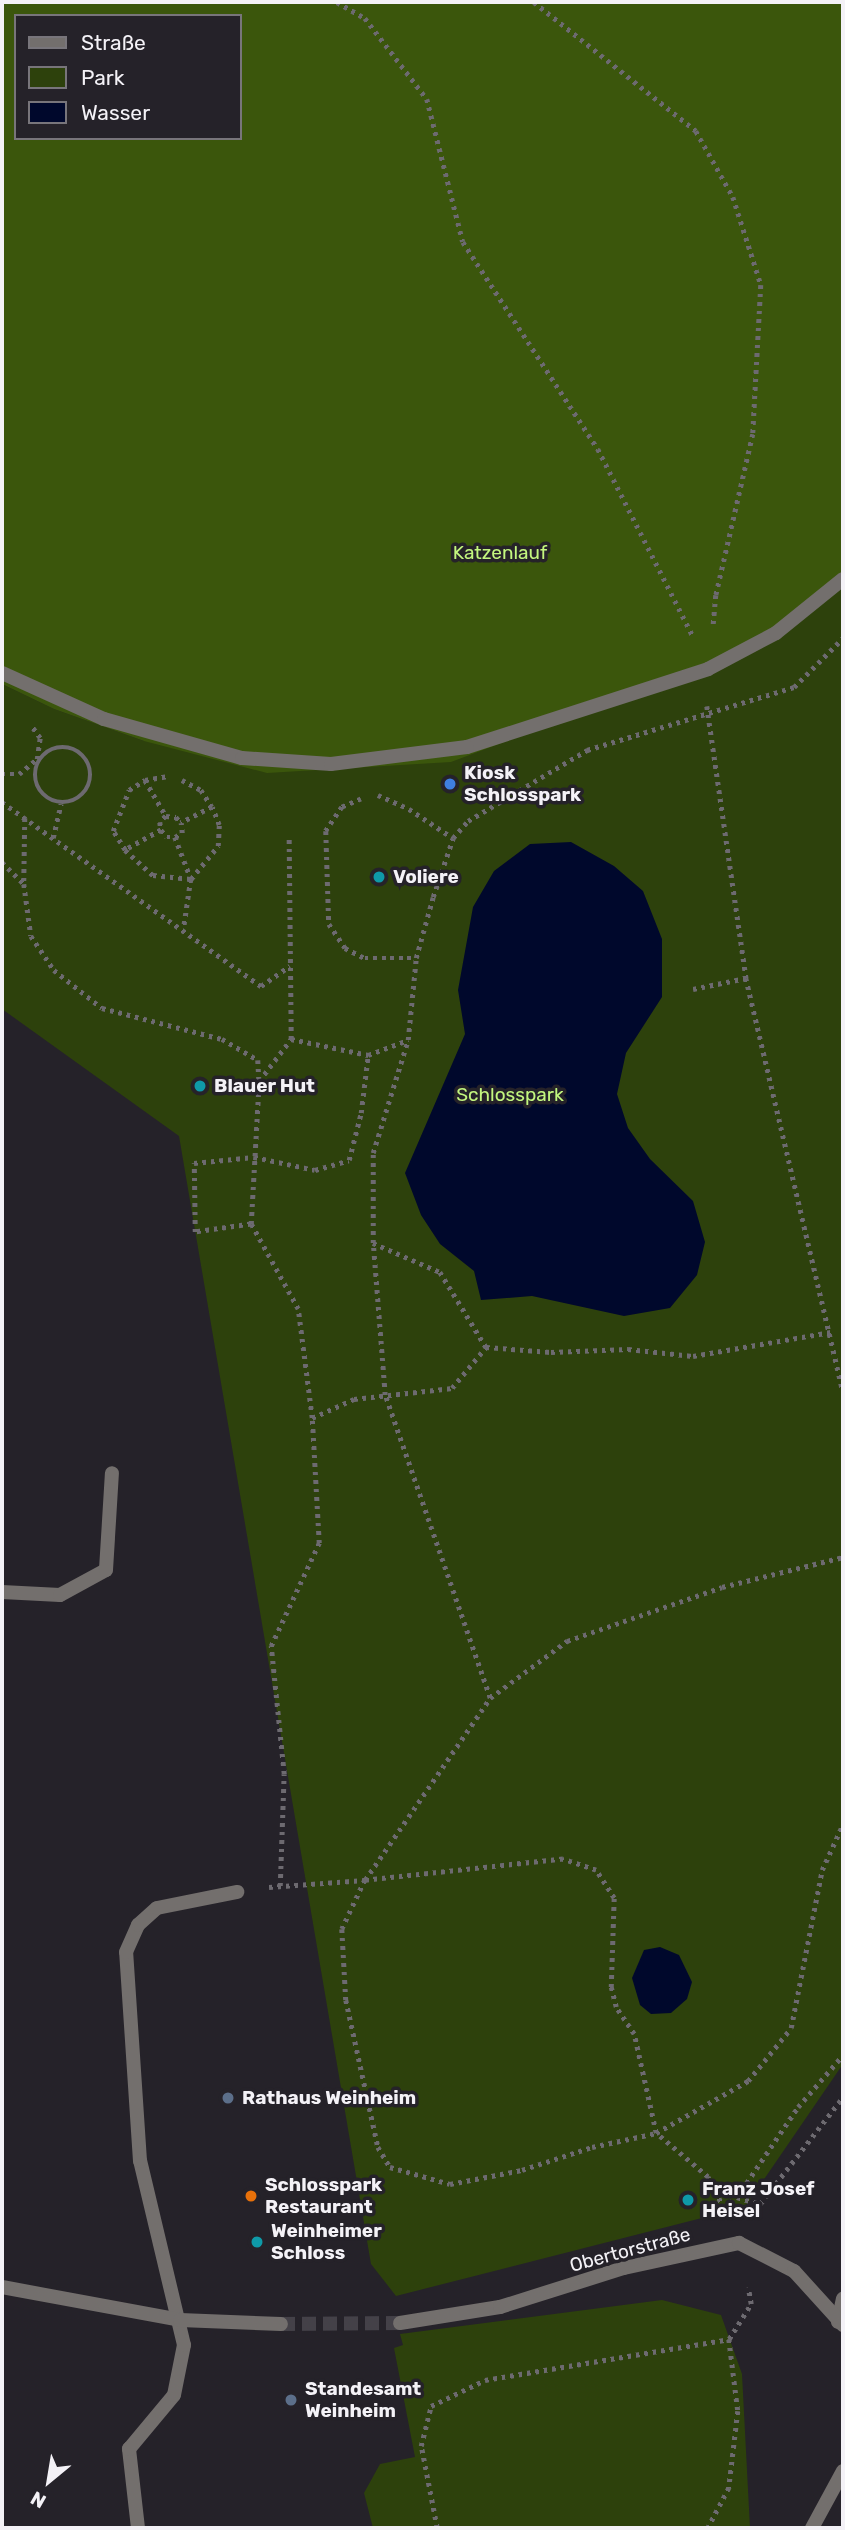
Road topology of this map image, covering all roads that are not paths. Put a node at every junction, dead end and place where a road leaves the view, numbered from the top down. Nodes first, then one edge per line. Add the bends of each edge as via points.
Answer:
1 (843, 579) edge
2 (2, 673) edge
3 (111, 1473) dead end
4 (2, 1592) edge
5 (237, 1892) road end
6 (2, 2287) edge
7 (843, 2299) edge
8 (180, 2320) junction
9 (400, 2323) tunnel mouth
10 (281, 2324) tunnel mouth
11 (841, 2324) edge
12 (843, 2471) edge
13 (138, 2528) edge
14 (812, 2528) edge

1 - 2 street via 776,633 710,668 467,747 331,764 242,758 104,719
3 - 4 street via 106,1570 60,1595
5 - 8 street via 157,1908 138,1925 126,1952 141,2161
6 - 8 street
7 - 11 street
8 - 10 street
8 - 13 street via 184,2346 174,2395 129,2449
9 - 11 street, Obertorstraße via 500,2307 624,2268 739,2243 794,2271
12 - 14 street

